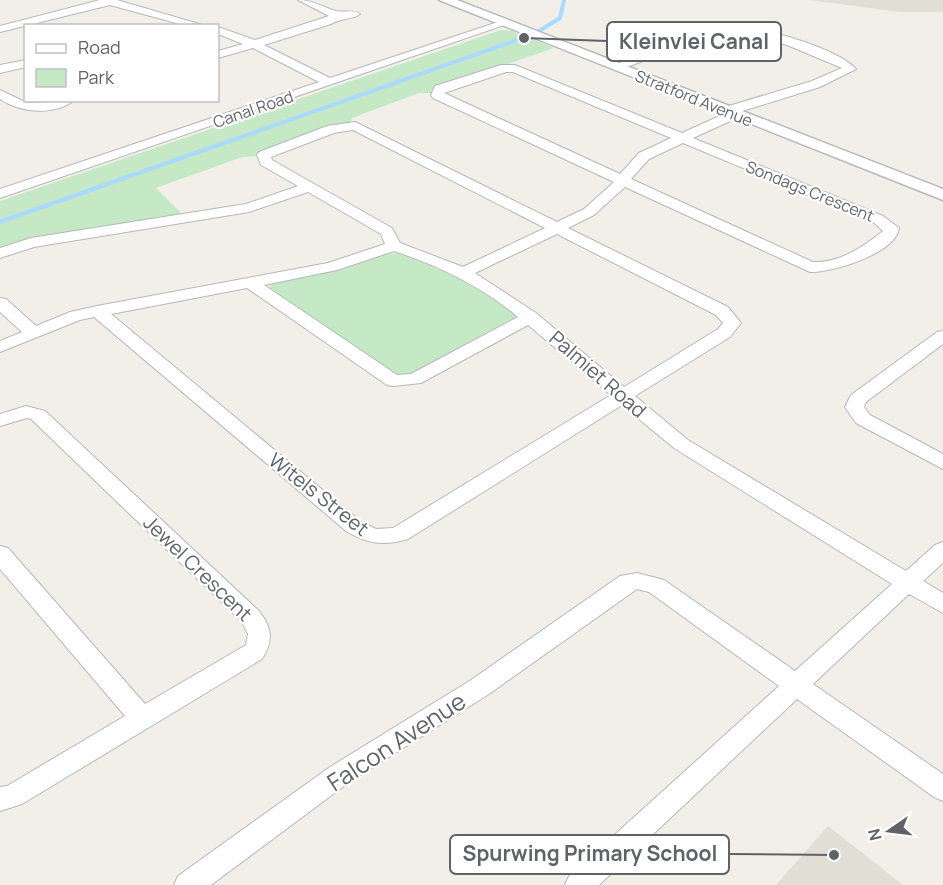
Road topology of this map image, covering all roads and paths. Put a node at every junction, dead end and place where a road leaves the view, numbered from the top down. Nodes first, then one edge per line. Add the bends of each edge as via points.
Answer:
1 (303, 0) edge
2 (445, 0) edge
3 (106, 1) edge
4 (355, 14) dead end
5 (337, 15) junction
6 (183, 21) junction
7 (174, 24) edge
8 (194, 24) edge
9 (512, 26) junction
10 (0, 29) edge
11 (219, 30) edge
12 (254, 44) junction
13 (219, 55) edge
14 (24, 63) edge
15 (615, 67) junction
16 (0, 69) edge
17 (330, 83) junction
18 (0, 94) edge
19 (59, 102) edge
20 (730, 112) junction
21 (679, 137) junction
22 (621, 180) junction
23 (309, 187) junction
24 (0, 194) edge
25 (943, 195) edge
26 (557, 229) junction
27 (394, 246) junction
28 (0, 253) edge
29 (465, 272) junction
30 (249, 282) junction
31 (0, 303) edge
32 (98, 311) junction
33 (530, 317) junction
34 (33, 333) junction
35 (943, 336) edge
36 (0, 347) edge
37 (623, 397) junction
38 (0, 420) edge
39 (943, 462) edge
40 (943, 550) edge
41 (0, 554) edge
42 (908, 583) junction
43 (943, 604) edge
44 (796, 685) junction
45 (142, 718) junction
46 (943, 789) edge
47 (0, 799) edge
48 (188, 885) edge
49 (579, 885) edge

1 - 5 street
2 - 9 street, Stratford Avenue
3 - 6 street
3 - 10 street
4 - 5 street
5 - 12 street via 327,22
6 - 7 street
6 - 8 street
9 - 15 street, Stratford Avenue
9 - 17 street, Canal Road
11 - 12 street
12 - 13 street
12 - 17 street
14 - 16 street
15 - 20 street, Stratford Avenue
15 - 20 street via 726,26 831,57 850,69
17 - 24 street, Canal Road
18 - 19 street via 17,106 29,108
20 - 21 street
20 - 25 street, Stratford Avenue
21 - 22 street via 644,156
21 - 22 street via 510,68 495,69 437,92 438,97
21 - 22 street, Sondags Crescent via 878,219 891,232 843,264 833,268 810,267
22 - 26 street via 601,204
23 - 26 street, Palmiet Road via 266,162 264,155 332,129 355,126
23 - 27 street, Palmiet Road via 387,231
23 - 28 street via 249,208 31,243
26 - 29 street
26 - 37 street, Witels Street via 722,311 732,323 724,333
27 - 29 street, Palmiet Road
27 - 30 street via 331,267
29 - 33 street, Palmiet Road
30 - 32 street
30 - 33 street via 393,381 415,379
31 - 34 street
32 - 34 street
32 - 37 street, Witels Street via 353,526 378,538 400,534
33 - 37 street, Palmiet Road
34 - 36 street
35 - 39 street via 858,399 854,407 863,419
37 - 42 street, Palmiet Road via 681,444
38 - 45 street, Jewel Crescent via 26,412 38,415 250,616 260,632 254,652
40 - 42 street
41 - 45 street
42 - 43 street, Palmiet Road
42 - 44 street
44 - 46 street, Falcon Avenue
44 - 48 street, Falcon Avenue via 656,586 628,582 480,687 339,775
44 - 49 street
45 - 47 street, Jewel Crescent via 13,796

